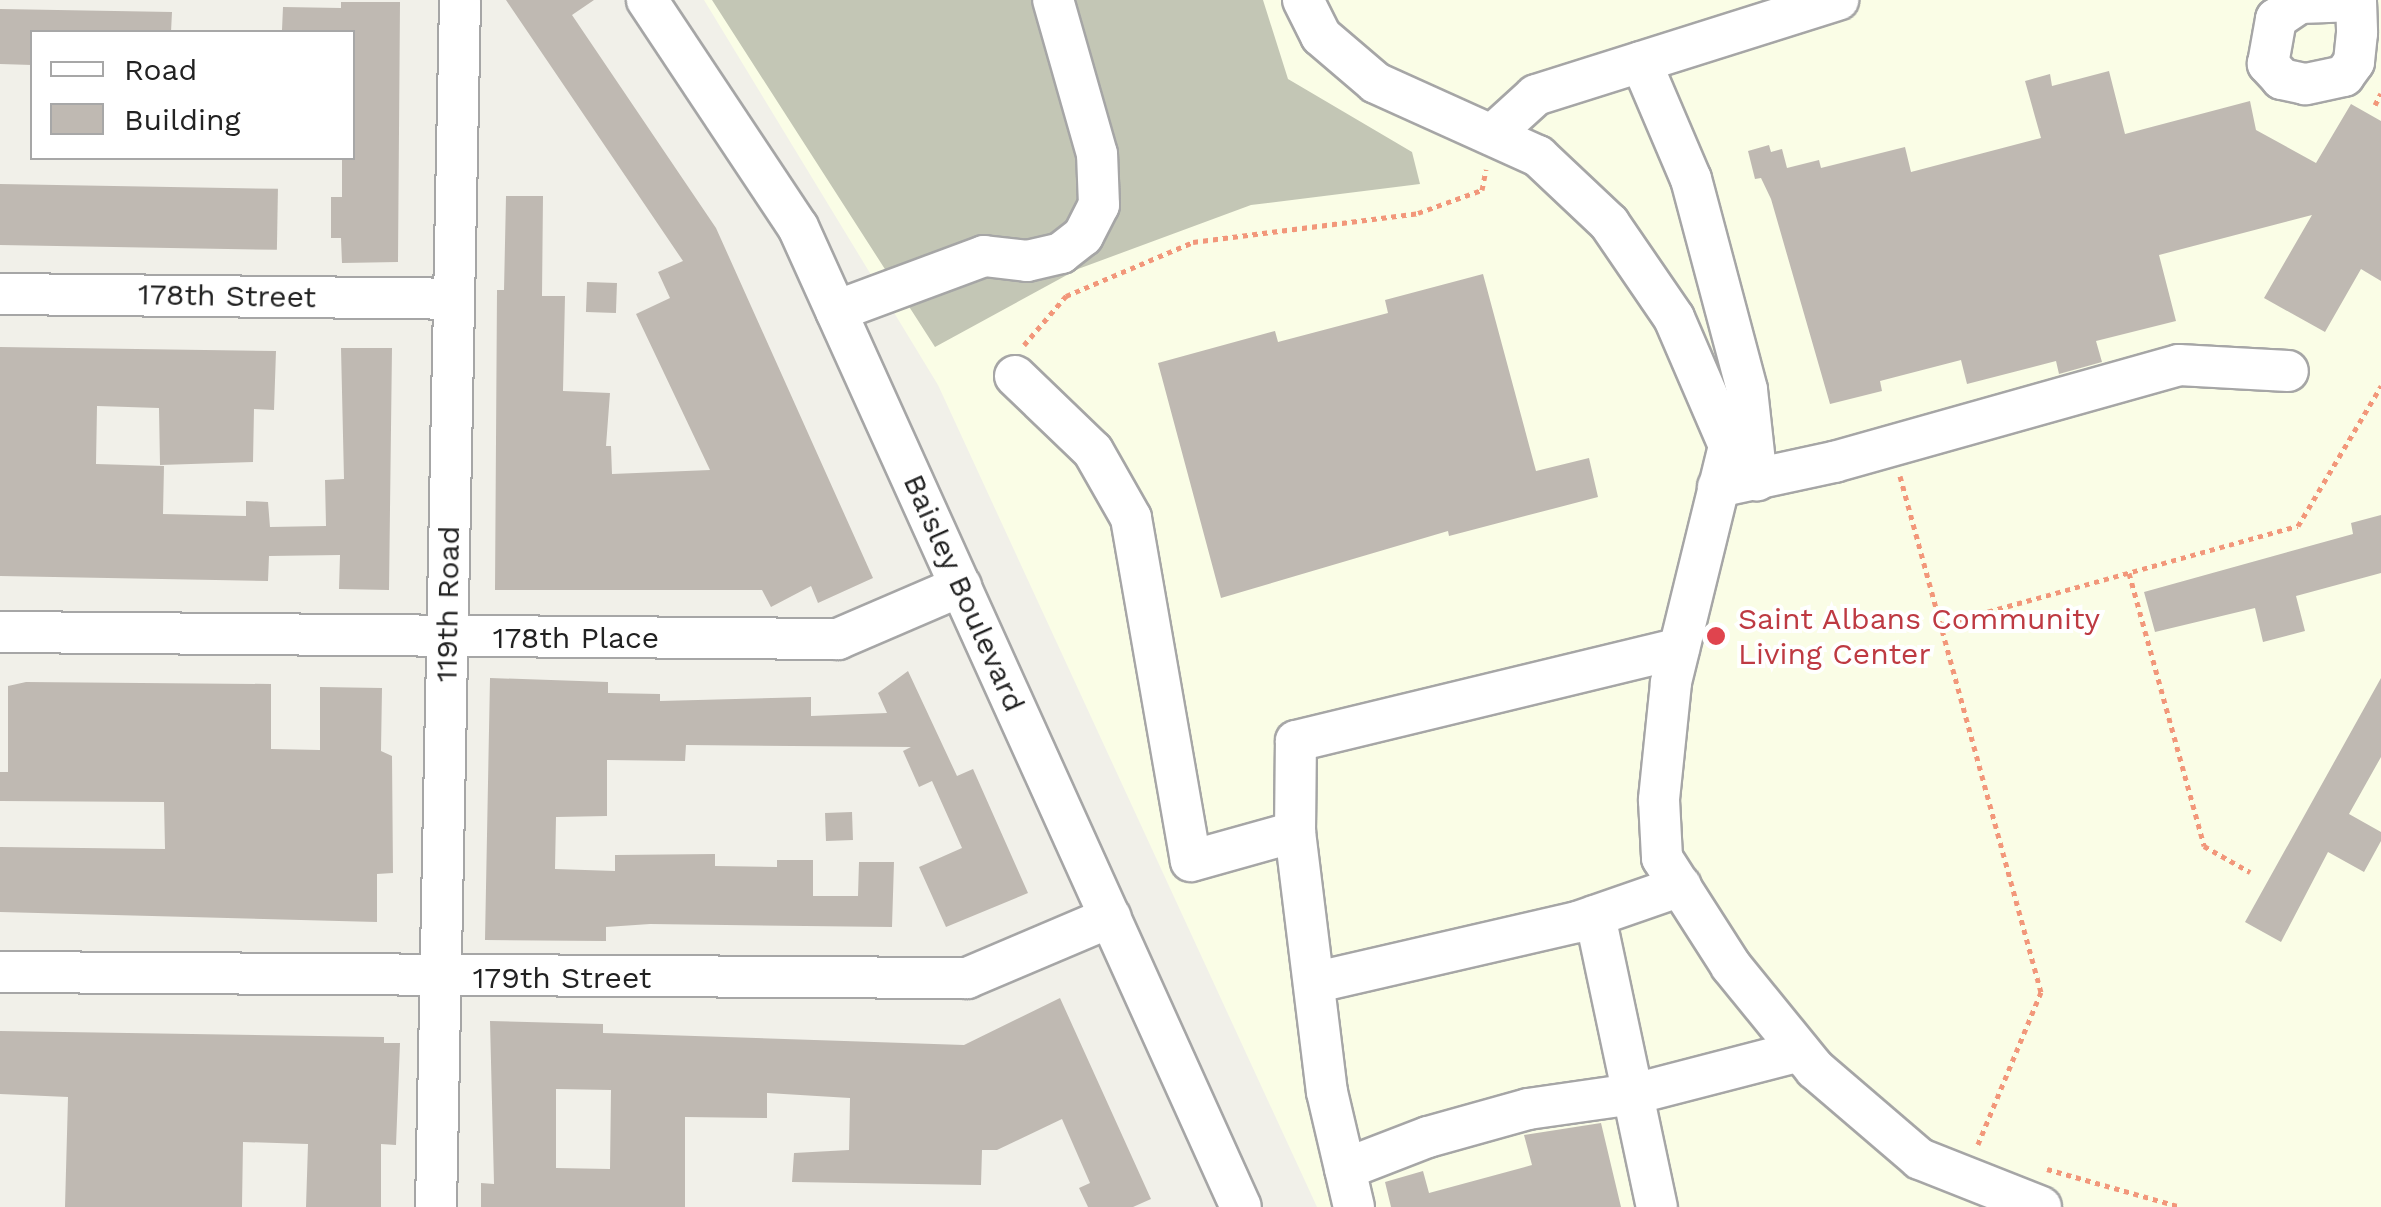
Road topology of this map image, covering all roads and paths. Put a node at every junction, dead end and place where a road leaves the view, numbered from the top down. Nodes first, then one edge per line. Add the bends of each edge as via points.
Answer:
1 (460, 0) edge
2 (647, 0) edge
3 (1053, 0) edge
4 (1303, 0) edge
5 (1838, 0) edge
6 (1641, 62) junction
7 (2381, 93) edge
8 (2375, 105) dead end
9 (1492, 135) junction
10 (0, 294) edge
11 (454, 299) junction
12 (836, 311) junction
13 (2288, 371) dead end
14 (1015, 376) joint
15 (2381, 386) edge
16 (1898, 468) dead end
17 (1737, 483) junction
18 (2129, 573) junction
19 (961, 586) junction
20 (1940, 625) junction
21 (0, 632) edge
22 (448, 637) junction
23 (1679, 648) junction
24 (1294, 832) junction
25 (2250, 872) dead end
26 (1682, 886) junction
27 (1596, 916) junction
28 (1111, 917) junction
29 (0, 972) edge
30 (440, 977) junction
31 (1317, 982) junction
32 (1800, 1051) junction
33 (1634, 1094) junction
34 (1993, 1155) dead end
35 (2029, 1164) dead end
36 (1350, 1188) edge
37 (436, 1207) edge
38 (1241, 1207) edge
39 (1657, 1207) edge
40 (2041, 1207) edge
41 (2181, 1207) edge

1 - 11 street, 119th Road
2 - 12 street, Baisley Boulevard via 798,228
3 - 12 street via 1097,154 1099,205 1083,236 1062,254 1027,261 984,256
4 - 9 street via 1321,36 1376,82
5 - 6 street
6 - 9 street via 1536,94
6 - 17 street via 1691,178 1747,390
7 - 8 path
9 - 14 path via 1482,190 1418,213 1193,242 1066,296 1032,329
9 - 17 street via 1538,156 1609,223 1674,318 1729,446
10 - 11 street, 178th Street
11 - 22 street, 119th Road
12 - 19 street, Baisley Boulevard
13 - 17 street via 2178,365
14 - 24 street via 1093,451 1131,518 1191,861
15 - 18 path via 2298,526
16 - 20 path
17 - 23 street
18 - 20 path
18 - 25 path via 2204,846
19 - 22 street, 178th Place via 838,640
19 - 28 street, Baisley Boulevard
20 - 34 path via 2041,992 1976,1150
21 - 22 street, 178th Place
22 - 30 street, 119th Road
23 - 24 street via 1296,741
23 - 26 street via 1659,800 1662,858
24 - 31 street
26 - 27 street
26 - 32 street via 1731,966
27 - 31 street
27 - 33 street
28 - 30 street, 179th Street via 967,978
28 - 38 street, Baisley Boulevard
29 - 30 street, 179th Street
30 - 37 street, 119th Road
31 - 36 street via 1327,1092
32 - 33 street
32 - 40 street via 1920,1160
33 - 36 street via 1528,1110
33 - 39 street
35 - 41 path

